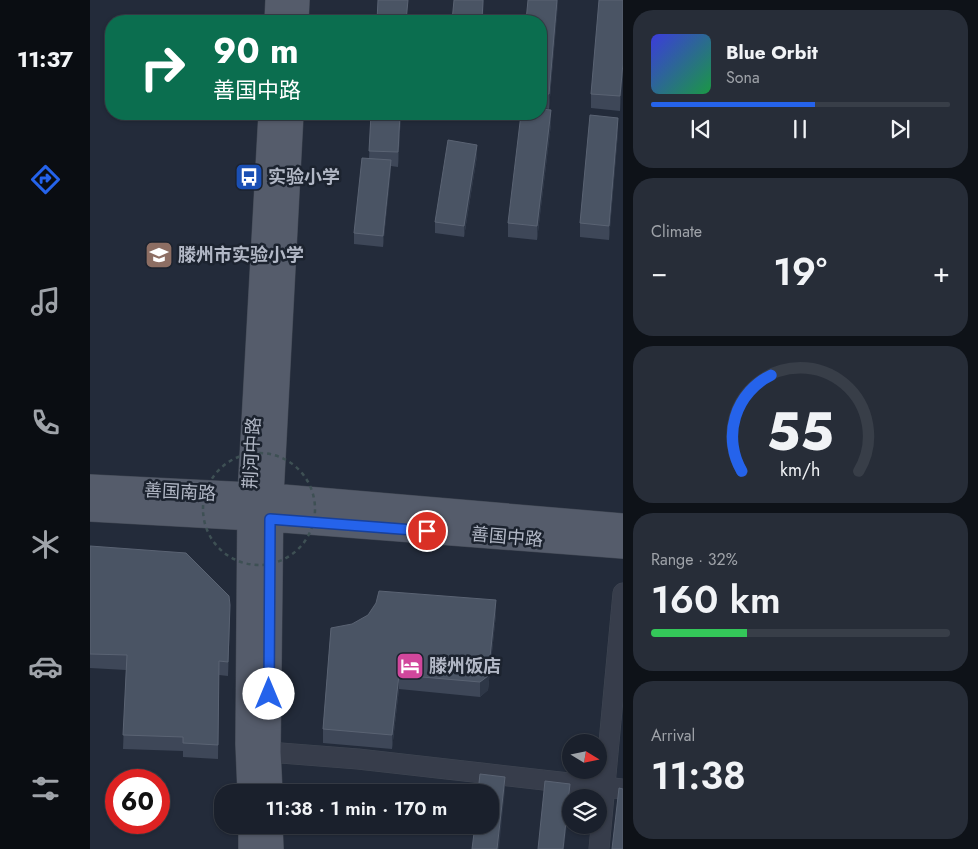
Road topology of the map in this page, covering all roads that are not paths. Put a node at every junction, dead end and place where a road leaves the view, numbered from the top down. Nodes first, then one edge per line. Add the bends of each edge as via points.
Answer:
1 (278, 0) edge
2 (297, 0) edge
3 (277, 15) edge
4 (296, 15) edge
5 (271, 120) edge
6 (291, 120) edge
7 (90, 487) edge
8 (260, 507) junction
9 (90, 509) edge
10 (623, 526) edge
11 (623, 546) edge
12 (623, 593) edge
13 (268, 752) junction
14 (250, 784) edge
15 (270, 784) edge
16 (613, 788) edge
17 (251, 834) edge
18 (270, 834) edge
19 (251, 849) edge
20 (271, 849) edge
21 (599, 849) edge

1 - 3 main road
2 - 4 main road
5 - 8 main road, 荆河中路
6 - 8 main road, 荆河中路
7 - 8 main road, 善国南路
8 - 9 main road, 善国南路
8 - 10 main road, 善国中路
8 - 11 main road, 善国中路
8 - 13 main road, 荆河中路
8 - 14 main road, 荆河中路
12 - 16 street
13 - 15 main road, 荆河中路
13 - 16 street
16 - 21 street
17 - 19 main road
18 - 20 main road

